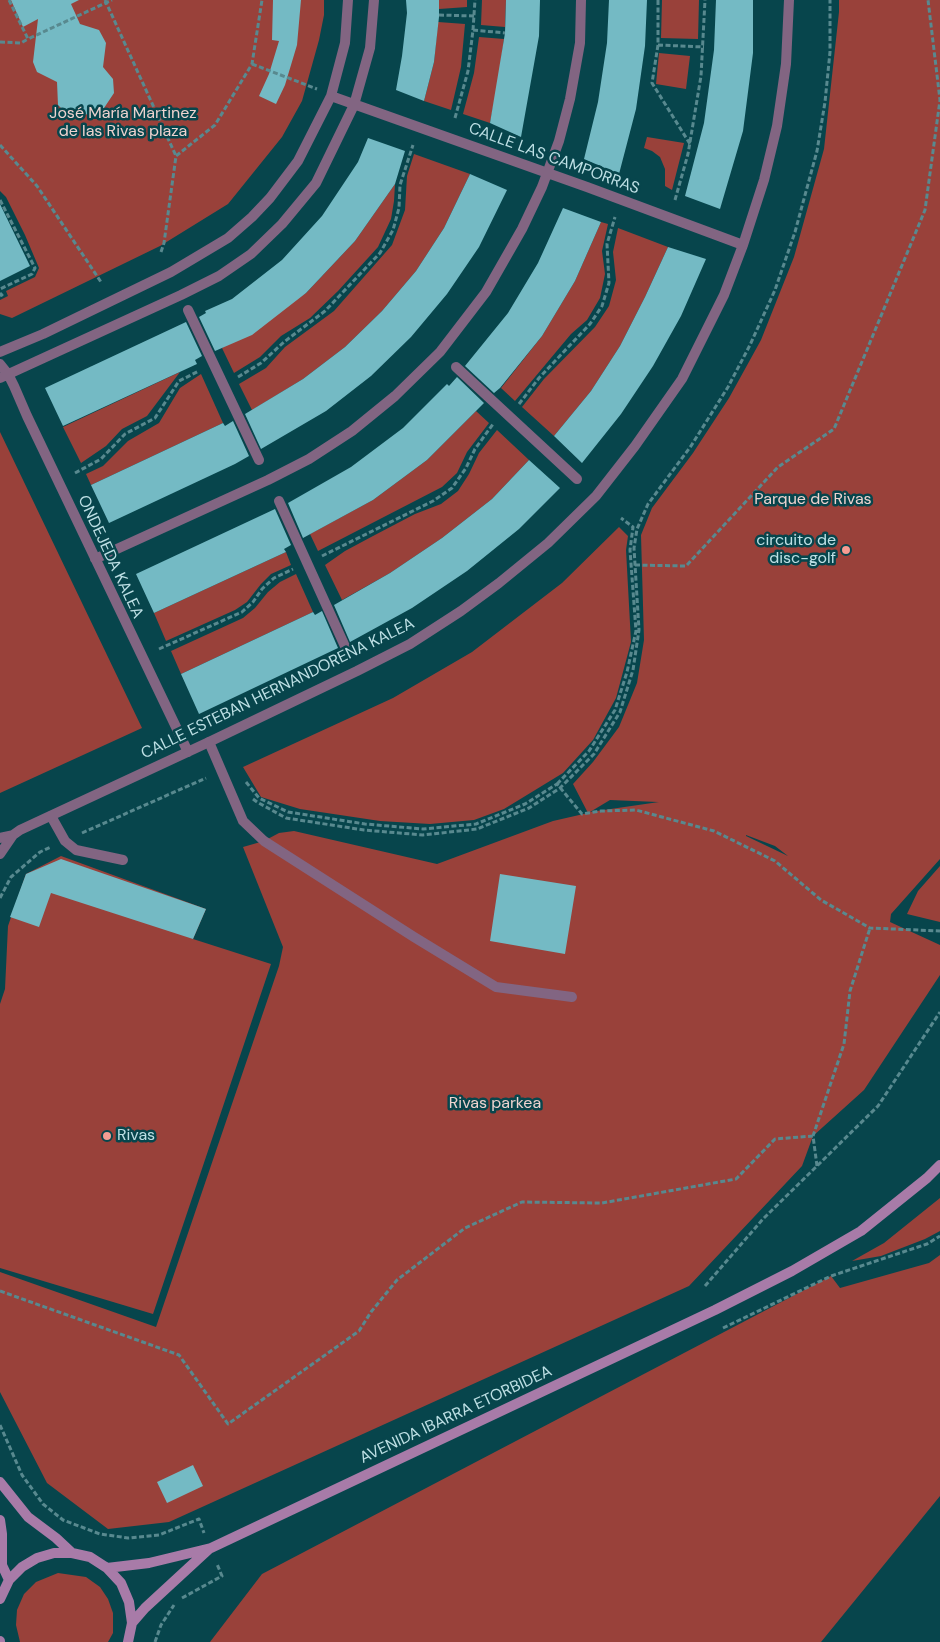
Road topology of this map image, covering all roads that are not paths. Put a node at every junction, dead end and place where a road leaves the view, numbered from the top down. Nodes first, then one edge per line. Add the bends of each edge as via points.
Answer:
1 (348, 0) edge
2 (374, 0) edge
3 (581, 0) edge
4 (789, 0) edge
5 (331, 96) junction
6 (354, 105) junction
7 (547, 172) junction
8 (743, 245) junction
9 (188, 310) dead end
10 (0, 352) edge
11 (0, 364) edge
12 (456, 367) dead end
13 (4, 376) edge
14 (259, 460) dead end
15 (577, 479) dead end
16 (279, 501) dead end
17 (94, 559) junction
18 (348, 653) dead end
19 (209, 742) junction
20 (188, 752) junction
21 (51, 816) junction
22 (13, 835) junction
23 (0, 838) edge
24 (0, 854) edge
25 (123, 860) dead end
26 (572, 997) dead end
27 (940, 1164) edge
28 (0, 1482) edge
29 (0, 1520) edge
30 (210, 1548) junction
31 (72, 1552) junction
32 (107, 1568) junction
33 (9, 1580) junction
34 (0, 1599) edge
35 (132, 1623) junction
36 (128, 1642) edge

1 - 5 street via 345,43
2 - 6 street via 370,48
3 - 7 street via 580,43 570,99
4 - 8 street, CALLE ESTEBAN HERNANDORENA KALEA via 786,64 777,126
5 - 6 street, CALLE LAS CAMPORRAS
5 - 10 street via 298,161 264,204 228,238 171,272
6 - 7 street, CALLE LAS CAMPORRAS
6 - 13 street via 316,183 252,254 220,276
7 - 8 street, CALLE LAS CAMPORRAS
7 - 17 street via 522,229 486,292 440,352 396,396 352,431 309,459
8 - 19 street, CALLE ESTEBAN HERNANDORENA KALEA via 724,295 682,379 596,496 548,543 484,594 410,644
9 - 14 street
11 - 13 street, ONDEJEDA KALEA
12 - 15 street
13 - 17 street, ONDEJEDA KALEA
16 - 18 street
17 - 20 street, ONDEJEDA KALEA
19 - 20 street, CALLE ESTEBAN HERNANDORENA KALEA
19 - 26 street via 243,821 264,841 496,987
20 - 21 street, CALLE ESTEBAN HERNANDORENA KALEA
21 - 22 street, CALLE ESTEBAN HERNANDORENA KALEA
21 - 25 street via 65,841 76,850
22 - 23 street, CALLE ESTEBAN HERNANDORENA KALEA
22 - 24 street
27 - 30 street, AVENIDA IBARRA ETORBIDEA via 861,1231 792,1272
28 - 31 street via 28,1517
29 - 33 street via 2,1565
30 - 32 street, AVENIDA IBARRA ETORBIDEA via 149,1563
30 - 35 street, AVENIDA IBARRA ETORBIDEA
31 - 32 street via 90,1557
31 - 33 street via 37,1558
32 - 35 street via 121,1583 129,1602
33 - 34 street
35 - 36 street

